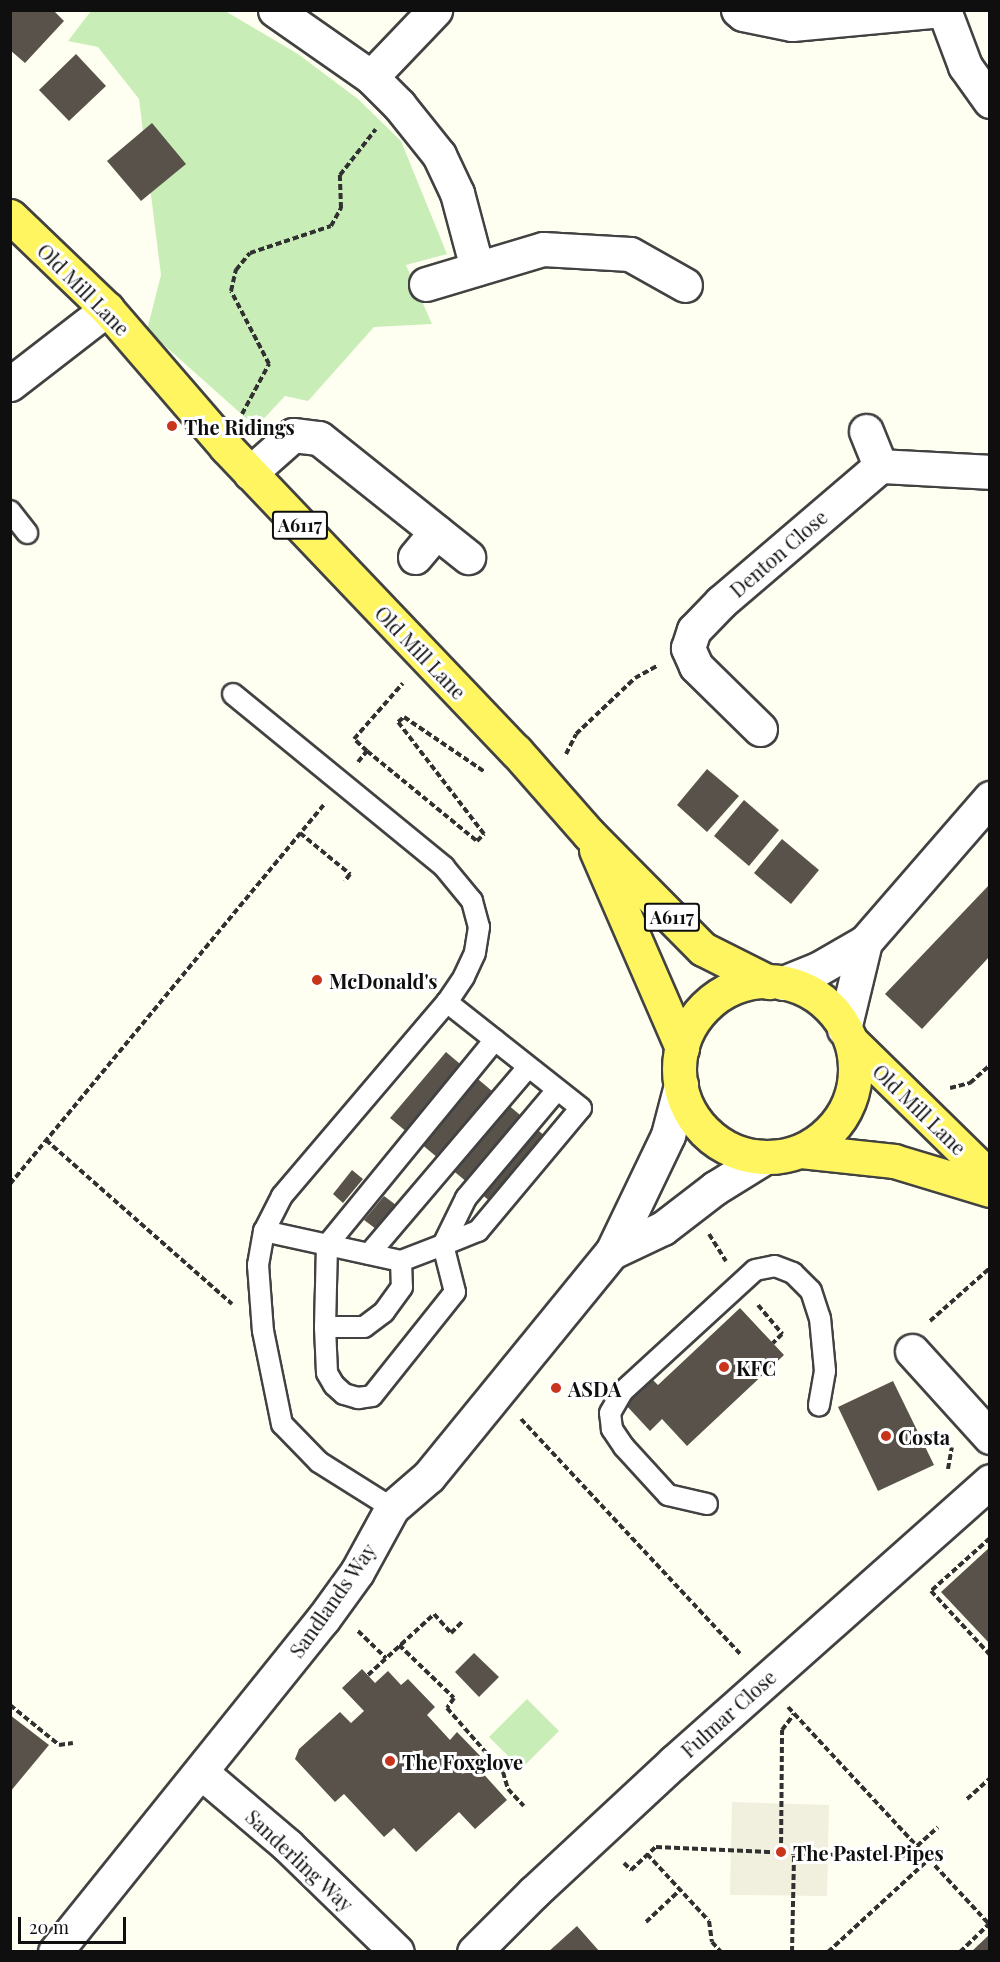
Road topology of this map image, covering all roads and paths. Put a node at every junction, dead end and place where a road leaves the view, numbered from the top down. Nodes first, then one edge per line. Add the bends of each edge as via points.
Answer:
1 (276, 10) edge
2 (435, 10) edge
3 (738, 10) edge
4 (944, 10) edge
5 (371, 77) junction
6 (990, 101) edge
7 (399, 105) junction
8 (10, 216) edge
9 (477, 268) junction
10 (426, 284) dead end
11 (685, 285) dead end
12 (107, 309) junction
13 (10, 384) edge
14 (866, 431) dead end
15 (226, 447) junction
16 (880, 466) junction
17 (990, 472) edge
18 (250, 473) junction
19 (10, 511) edge
20 (436, 532) junction
21 (27, 533) dead end
22 (415, 557) dead end
23 (468, 557) dead end
24 (688, 648) junction
25 (426, 657) junction
26 (233, 694) dead end
27 (760, 729) dead end
28 (367, 751) junction
29 (566, 754) dead end
30 (492, 777) dead end
31 (341, 782) junction
32 (990, 798) edge
33 (300, 833) junction
34 (589, 834) junction
35 (345, 881) dead end
36 (865, 942) junction
37 (776, 982) junction
38 (447, 1002) junction
39 (848, 1035) junction
40 (495, 1040) junction
41 (682, 1048) junction
42 (990, 1065) edge
43 (528, 1067) junction
44 (681, 1085) junction
45 (941, 1089) dead end
46 (557, 1090) junction
47 (46, 1140) junction
48 (801, 1151) junction
49 (765, 1157) junction
50 (990, 1177) edge
51 (10, 1184) edge
52 (990, 1190) edge
53 (705, 1226) dead end
54 (264, 1231) junction
55 (327, 1245) junction
56 (443, 1245) junction
57 (612, 1252) junction
58 (369, 1254) junction
59 (401, 1261) junction
60 (727, 1264) dead end
61 (990, 1268) edge
62 (755, 1302) dead end
63 (325, 1327) junction
64 (262, 1331) junction
65 (917, 1340) joint
66 (773, 1343) dead end
67 (819, 1405) dead end
68 (520, 1419) dead end
69 (990, 1437) edge
70 (952, 1441) dead end
71 (948, 1471) dead end
72 (990, 1481) edge
73 (707, 1504) dead end
74 (392, 1508) junction
75 (990, 1538) edge
76 (462, 1622) dead end
77 (354, 1626) dead end
78 (399, 1646) junction
79 (990, 1655) edge
80 (386, 1658) junction
81 (744, 1658) dead end
82 (368, 1675) dead end
83 (782, 1700) dead end
84 (10, 1705) edge
85 (794, 1714) junction
86 (73, 1743) dead end
87 (201, 1772) junction
88 (990, 1778) edge
89 (967, 1799) dead end
90 (524, 1806) dead end
91 (938, 1827) dead end
92 (917, 1846) junction
93 (781, 1852) junction
94 (794, 1853) junction
95 (648, 1854) junction
96 (930, 1859) junction
97 (624, 1863) dead end
98 (680, 1890) junction
99 (646, 1922) dead end
100 (989, 1924) edge
101 (55, 1952) edge
102 (397, 1952) edge
103 (474, 1952) edge
104 (721, 1952) edge
105 (792, 1952) edge
106 (828, 1952) edge
107 (960, 1952) edge

1 - 5 street
2 - 5 street
3 - 4 street via 792,24
4 - 6 street via 965,66
5 - 7 street
7 - 9 street via 444,165 457,193
7 - 15 path via 340,176 341,208 331,226 250,253 236,270 231,291 269,364
8 - 12 main road, Old Mill Lane / A6117
9 - 10 street
9 - 11 street via 543,249 630,254
12 - 13 street
12 - 15 main road, Old Mill Lane / A6117
14 - 16 street
15 - 18 main road, Old Mill Lane / A6117
16 - 17 street
16 - 24 street, Denton Close via 720,602 694,630
18 - 20 street via 293,435 319,438
18 - 25 main road, Old Mill Lane / A6117
19 - 21 lane
20 - 22 street
20 - 23 street
24 - 27 street via 696,666
24 - 29 path via 635,678 576,734
25 - 28 path via 354,739
25 - 34 main road, Old Mill Lane / A6117
26 - 31 lane
28 - 30 path via 477,841 484,834 398,722 404,717
28 - 31 path
31 - 33 path
31 - 38 lane via 444,867 472,902 479,927 475,953
32 - 36 street
33 - 35 path via 350,874
33 - 47 path
34 - 37 main road, Old Mill Lane / A6117 via 703,949
34 - 41 main road, Old Mill Lane / A6117
36 - 37 street via 818,969
36 - 39 street
37 - 39 main road, Old Mill Lane / A6117 via 809,992 826,1004
37 - 41 main road, Old Mill Lane / A6117 via 745,984 723,993 705,1007
38 - 40 lane
38 - 54 lane via 282,1196
39 - 48 main road, Old Mill Lane / A6117 via 856,1075 850,1099 839,1121
39 - 50 main road, Old Mill Lane / A6117
40 - 43 lane
40 - 55 lane
41 - 44 main road, Old Mill Lane / A6117
42 - 45 path via 970,1083
43 - 46 lane
43 - 58 lane
44 - 49 main road, Old Mill Lane / A6117 via 691,1112 709,1136 735,1151
44 - 57 street via 668,1134
46 - 56 lane via 466,1198
46 - 56 lane via 581,1108 478,1231
47 - 51 path
47 - 64 path
48 - 49 main road, Old Mill Lane / A6117
48 - 52 main road, Old Mill Lane / A6117 via 894,1161
49 - 57 street via 715,1188 663,1228
53 - 60 path
54 - 55 lane
54 - 64 lane via 258,1265
55 - 58 lane
55 - 63 lane
56 - 59 lane
56 - 63 lane via 455,1292 372,1396 357,1398 334,1385 327,1373
57 - 74 street, Sandlands Way via 429,1476
58 - 59 lane
59 - 63 lane via 402,1287 384,1312 364,1327
61 - 65 path
62 - 66 path via 782,1334
64 - 74 lane via 282,1424 319,1462
65 - 69 street
67 - 73 lane via 825,1371 820,1318 811,1291 793,1273 775,1266 755,1270 622,1392 610,1413 612,1429 624,1447 668,1495
68 - 81 path
70 - 71 path
72 - 103 street, Fulmar Close via 682,1755
74 - 87 street, Sandlands Way via 357,1572
75 - 79 path via 931,1591
76 - 78 path via 451,1633 434,1614
77 - 80 path
78 - 80 path
78 - 90 path via 454,1698 447,1708 502,1772 508,1789
80 - 82 path
83 - 85 path
84 - 86 path via 60,1745
85 - 92 path
85 - 93 path via 782,1730
87 - 101 street, Sandlands Way
87 - 102 street, Sanderling Way via 287,1845
88 - 89 path
91 - 92 path
92 - 96 path
93 - 94 path
93 - 95 path via 656,1847
94 - 96 path
94 - 105 path
95 - 97 path via 631,1870
95 - 98 path
96 - 100 path
96 - 106 path
98 - 99 path
98 - 104 path via 709,1921 711,1942
100 - 107 path

